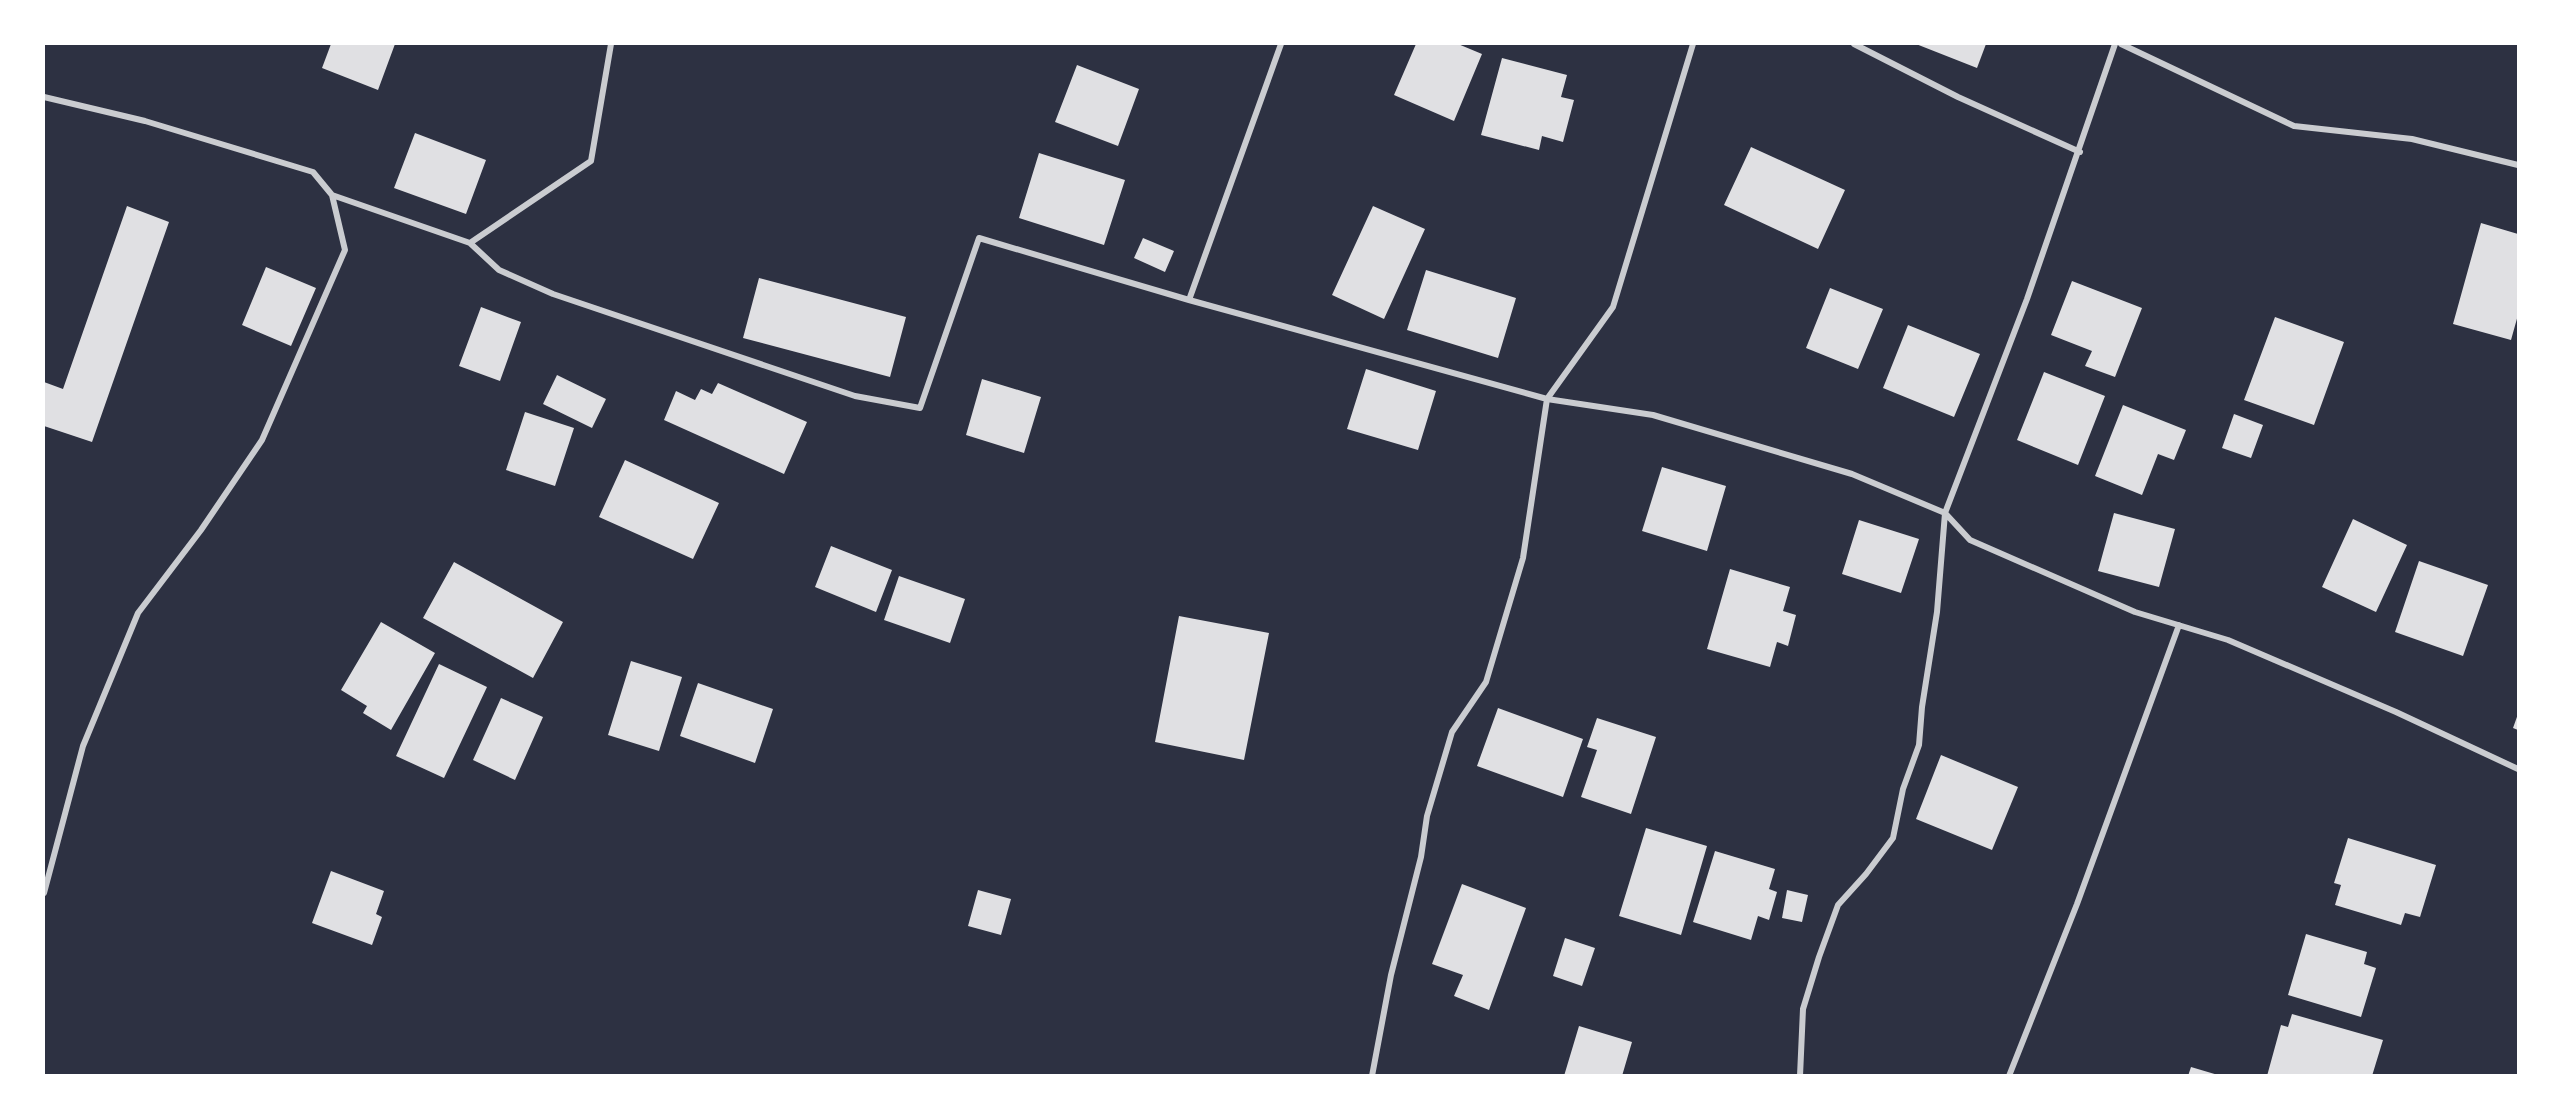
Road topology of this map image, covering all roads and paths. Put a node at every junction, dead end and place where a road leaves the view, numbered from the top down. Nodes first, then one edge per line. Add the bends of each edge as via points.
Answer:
1 (611, 44) edge
2 (1281, 44) edge
3 (1693, 44) edge
4 (1854, 44) edge
5 (2115, 44) edge
6 (2121, 44) edge
7 (44, 97) edge
8 (2080, 152) junction
9 (2518, 165) edge
10 (332, 195) junction
11 (470, 243) junction
12 (1189, 300) junction
13 (1547, 399) junction
14 (1945, 513) junction
15 (2179, 625) junction
16 (2518, 769) edge
17 (44, 893) edge
18 (1372, 1076) edge
19 (1800, 1076) edge
20 (2009, 1076) edge

1 - 11 street via 591,161
2 - 12 street
3 - 13 street via 1613,307
4 - 8 street
5 - 8 street
6 - 9 street via 2294,126 2412,139
7 - 10 street via 145,121 313,172
8 - 14 street
10 - 11 street
10 - 17 street via 345,250 262,440 138,613 83,746
11 - 12 street via 499,270 553,294 855,396 920,408 979,238
12 - 13 street
13 - 14 street via 1664,419 1852,474
13 - 18 street via 1523,558 1486,682 1452,732 1427,816
14 - 15 street via 1970,540 2135,612
14 - 19 street via 1937,612 1919,745 1903,789 1893,838 1838,905 1818,957 1803,1009
15 - 16 street via 2228,640
15 - 20 street

